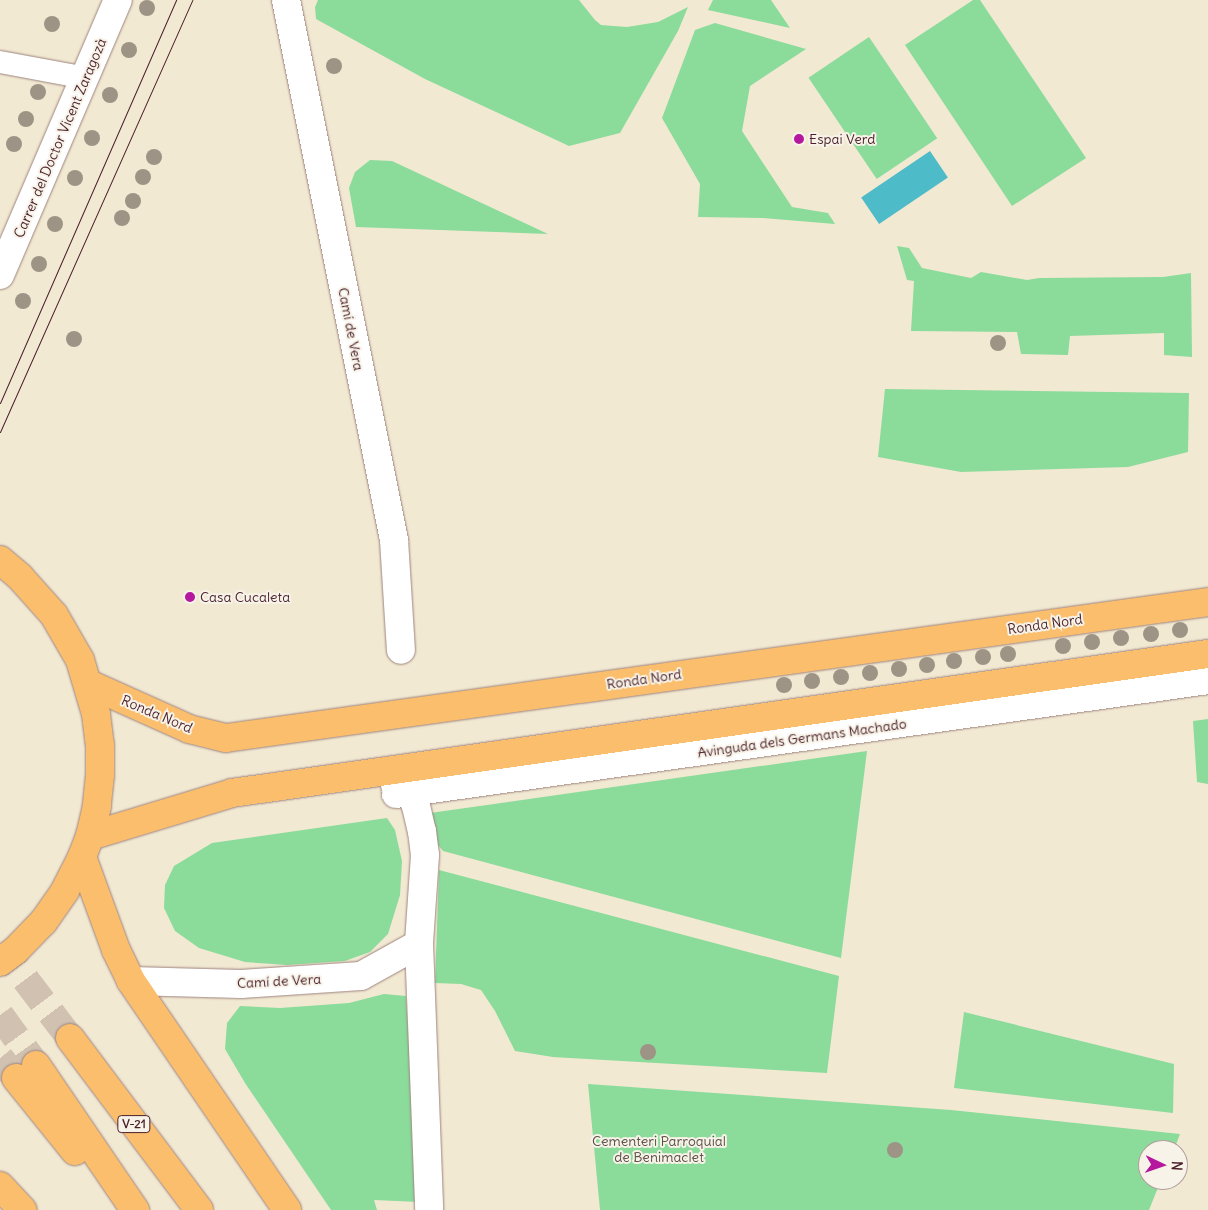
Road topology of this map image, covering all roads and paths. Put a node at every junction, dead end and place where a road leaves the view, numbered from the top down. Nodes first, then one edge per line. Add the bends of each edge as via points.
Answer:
1 (118, 0) edge
2 (285, 3) edge
3 (0, 62) edge
4 (86, 78) junction
5 (0, 275) edge
6 (0, 560) edge
7 (1208, 602) edge
8 (401, 650) dead end
9 (1208, 654) edge
10 (1208, 680) edge
11 (89, 684) junction
12 (341, 778) junction
13 (403, 794) junction
14 (86, 846) junction
15 (419, 944) junction
16 (0, 962) edge
17 (131, 981) junction
18 (70, 1038) tunnel mouth
19 (0, 1186) edge
20 (22, 1210) edge
21 (123, 1210) edge
22 (135, 1210) edge
23 (199, 1210) edge
24 (287, 1210) edge
25 (430, 1210) edge

1 - 4 street, Carrer del Doctor Vicent Zaragozà
2 - 8 street, Camí de Vera via 394,540
3 - 4 street
4 - 5 street, Carrer del Doctor Vicent Zaragozà
6 - 11 main road via 20,576 54,615 80,660
7 - 11 main road, Ronda Nord via 226,738 189,729
9 - 12 main road
10 - 13 street, Avinguda dels Germans Machado
11 - 14 main road via 98,729 100,775 97,806
12 - 13 street via 394,784
12 - 14 main road via 232,793
13 - 15 street via 422,831 425,855
14 - 16 main road via 65,891 43,922
14 - 17 main road via 116,950
15 - 17 street, Camí de Vera via 361,976 241,984
15 - 25 street
17 - 24 main road
18 - 23 main road, V-21
19 - 20 main road
21 - 22 main road via 26,1072

